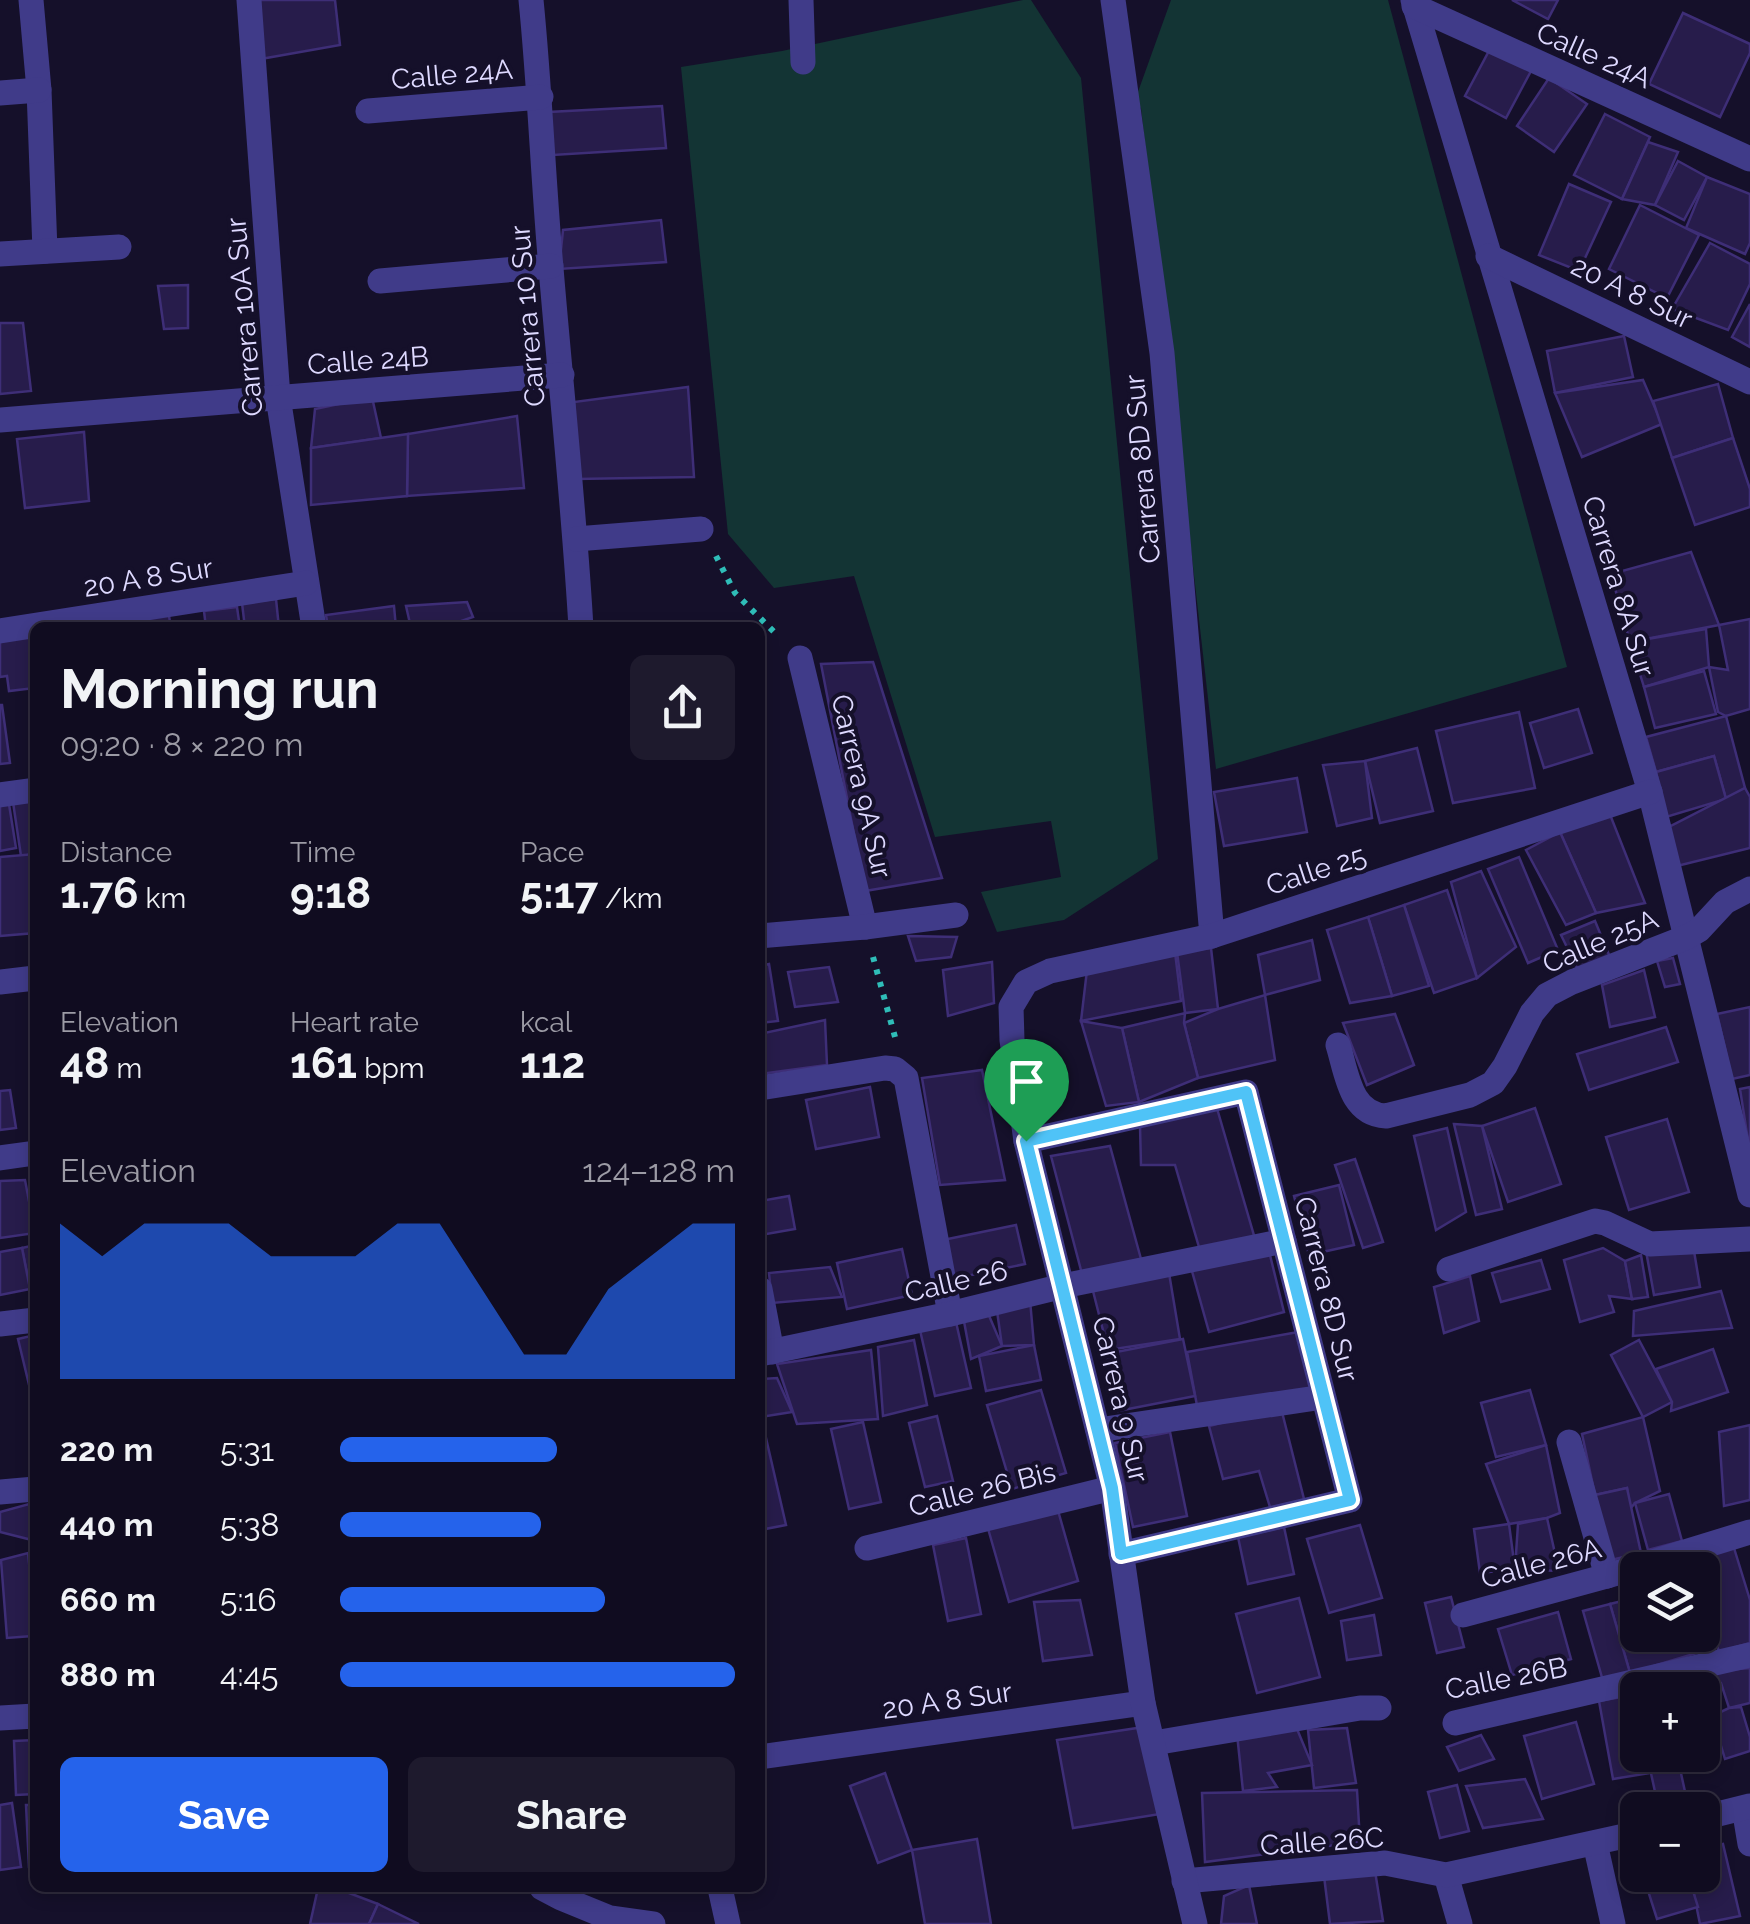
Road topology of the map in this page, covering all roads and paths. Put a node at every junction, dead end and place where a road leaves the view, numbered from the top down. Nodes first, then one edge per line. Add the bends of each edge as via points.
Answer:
1 (31, 0) edge
2 (250, 0) edge
3 (532, 0) edge
4 (801, 0) edge
5 (1113, 0) edge
6 (1413, 3) edge
7 (803, 62) dead end
8 (40, 90) junction
9 (0, 93) edge
10 (540, 97) junction
11 (368, 111) dead end
12 (1750, 158) edge
13 (119, 247) dead end
14 (45, 252) junction
15 (0, 254) edge
16 (1488, 256) junction
17 (551, 266) junction
18 (380, 281) dead end
19 (562, 375) junction
20 (1750, 382) edge
21 (278, 396) junction
22 (0, 420) edge
23 (701, 528) joint
24 (576, 539) junction
25 (306, 584) junction
26 (59, 622) edge
27 (313, 622) edge
28 (581, 622) edge
29 (763, 622) edge
30 (765, 624) edge
31 (30, 626) edge
32 (0, 631) edge
33 (800, 658) joint
34 (30, 791) edge
35 (1650, 792) junction
36 (0, 795) edge
37 (1750, 889) edge
38 (956, 915) dead end
39 (865, 927) junction
40 (765, 936) edge
41 (1212, 936) junction
42 (1687, 937) junction
43 (30, 979) edge
44 (0, 982) edge
45 (1011, 1007) joint
46 (1338, 1045) dead end
47 (906, 1078) junction
48 (765, 1087) edge
49 (1026, 1141) junction
50 (30, 1155) edge
51 (0, 1158) edge
52 (1750, 1194) edge
53 (1750, 1239) edge
54 (1284, 1241) junction
55 (1449, 1269) dead end
56 (1064, 1286) junction
57 (950, 1314) junction
58 (30, 1321) edge
59 (0, 1324) edge
60 (766, 1353) edge
61 (1324, 1397) junction
62 (1098, 1430) junction
63 (1568, 1442) dead end
64 (1112, 1488) junction
65 (30, 1489) edge
66 (0, 1492) edge
67 (1750, 1532) edge
68 (867, 1548) dead end
69 (1121, 1554) junction
70 (1607, 1576) junction
71 (1463, 1615) dead end
72 (1750, 1656) edge
73 (1143, 1703) junction
74 (1379, 1708) dead end
75 (30, 1716) edge
76 (0, 1718) edge
77 (1456, 1723) dead end
78 (1154, 1743) junction
79 (765, 1756) edge
80 (1747, 1807) edge
81 (1720, 1814) edge
82 (1620, 1837) edge
83 (1595, 1843) junction
84 (1750, 1844) edge
85 (1446, 1875) junction
86 (1184, 1881) junction
87 (551, 1892) edge
88 (721, 1892) edge
89 (653, 1924) edge
90 (714, 1924) edge
91 (728, 1924) edge
92 (1195, 1924) edge
93 (1460, 1924) edge
94 (1614, 1924) edge

1 - 8 street
2 - 21 street, Carrera 10A Sur
3 - 10 street, Carrera 10 Sur
4 - 7 street
5 - 41 street, Carrera 8D Sur via 1162,353
6 - 12 street, Calle 24A
6 - 16 street, Carrera 8A Sur
8 - 9 street
8 - 14 street
10 - 11 street, Calle 24A
10 - 17 street, Carrera 10 Sur
13 - 14 street
14 - 15 street
16 - 20 street, 20 A 8 Sur
16 - 35 street, Carrera 8A Sur
17 - 18 street
17 - 19 street, Carrera 10 Sur
19 - 21 street, Calle 24B
19 - 24 street, Carrera 10 Sur
21 - 22 street, Calle 24B
21 - 25 street, Carrera 10A Sur
23 - 24 street
23 - 29 path via 735,594
24 - 28 street, Carrera 10 Sur
25 - 26 street, 20 A 8 Sur
25 - 27 street, Carrera 10A Sur
30 - 33 path
31 - 32 street, 20 A 8 Sur
33 - 39 street, Carrera 9A Sur
34 - 36 street
35 - 41 street, Calle 25
35 - 42 street, Carrera 8A Sur
37 - 42 street
38 - 39 street
39 - 40 street
39 - 47 path
41 - 45 street, Calle 25 via 1050,971 1026,982
42 - 46 street, Calle 25A via 1547,994 1493,1084 1470,1096 1374,1116 1355,1097
42 - 52 street, Carrera 8A Sur
43 - 44 street
45 - 49 street, Carrera 9 Sur
47 - 48 street via 885,1068
47 - 57 street
49 - 54 street, Carrera 8D Sur via 1246,1092
49 - 56 street, Carrera 9 Sur
50 - 51 street
53 - 55 street via 1650,1244 1594,1221
54 - 56 street, Calle 26
54 - 61 street, Carrera 8D Sur
56 - 57 street, Calle 26
56 - 62 street, Carrera 9 Sur
57 - 60 street, Calle 26
58 - 59 street
61 - 62 street
61 - 69 street, Carrera 8D Sur via 1350,1500
62 - 64 street, Carrera 9 Sur
63 - 70 street
64 - 68 street, Calle 26 Bis
64 - 69 street, Carrera 9 Sur
65 - 66 street
67 - 70 street, Calle 26A
69 - 73 street, Carrera 9 Sur
70 - 71 street, Calle 26A
72 - 77 street, Calle 26B
73 - 78 street, Carrera 9 Sur
73 - 79 street, 20 A 8 Sur
74 - 78 street
75 - 76 street
78 - 86 street, Carrera 9 Sur
80 - 81 street
80 - 84 street
82 - 83 street, Calle 26C
83 - 85 street, Calle 26C
83 - 94 street
85 - 86 street, Calle 26C via 1385,1863
85 - 93 street
86 - 92 street, Carrera 9 Sur
87 - 89 street via 610,1918
88 - 91 street
90 - 91 street

